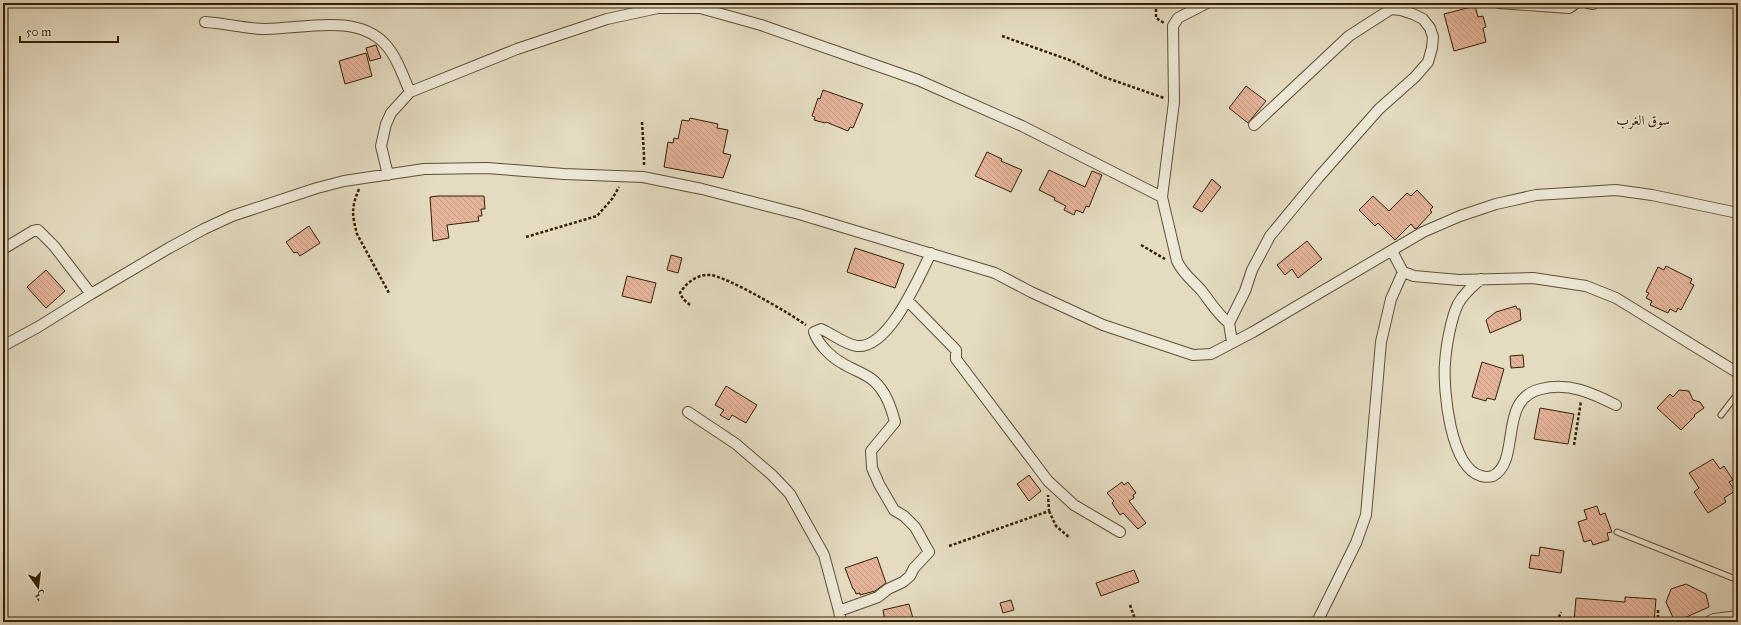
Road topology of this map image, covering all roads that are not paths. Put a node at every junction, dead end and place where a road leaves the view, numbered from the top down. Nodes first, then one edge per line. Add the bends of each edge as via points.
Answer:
1 (1207, 3) edge
2 (1498, 3) edge
3 (1576, 3) edge
4 (205, 22) dead end
5 (410, 92) junction
6 (1254, 125) dead end
7 (388, 175) junction
8 (1162, 197) junction
9 (1738, 213) edge
10 (3, 249) edge
11 (1392, 251) junction
12 (931, 253) junction
13 (1403, 272) junction
14 (1480, 280) junction
15 (91, 294) junction
16 (907, 300) junction
17 (1229, 323) junction
18 (1232, 342) junction
19 (3, 346) edge
20 (1738, 373) edge
21 (1738, 393) edge
22 (1616, 405) dead end
23 (688, 412) dead end
24 (1721, 415) dead end
25 (1120, 532) dead end
26 (1617, 532) dead end
27 (1738, 580) edge
28 (839, 611) junction
29 (1738, 616) edge
30 (841, 622) edge
31 (1317, 622) edge
32 (1708, 622) edge

1 - 8 street via 1178,18 1173,26 1174,102
2 - 3 street via 1569,8
4 - 5 street via 264,29 324,24 361,29 375,35 385,44 395,58
5 - 7 street via 391,113 386,124 381,146
5 - 8 street via 517,49 607,19 658,8 700,8 762,25 918,80 1022,126
6 - 17 street via 1349,36 1391,9 1402,10 1424,19 1430,28 1433,37 1428,62 1379,109 1270,236
7 - 12 street via 424,169 472,168 643,177 799,214
7 - 15 street via 344,181 317,188 232,216 204,229
8 - 17 street via 1181,271
9 - 11 street via 1616,190 1536,195 1460,216 1423,232
10 - 15 street via 38,230 54,246
11 - 13 street
11 - 18 street
12 - 16 street
12 - 18 street via 996,273 1103,325 1193,355 1211,354
13 - 14 street via 1440,279
13 - 31 street via 1391,299 1381,342 1366,515 1356,543
14 - 20 street via 1533,278 1586,286 1616,298
14 - 22 street via 1468,290 1458,305 1451,327 1445,363 1448,414 1460,457 1467,468 1484,477 1493,476 1500,468 1507,456 1519,402 1532,391 1550,387 1571,387
15 - 19 street
16 - 25 street via 956,350 956,358 1048,481 1074,505
16 - 28 street via 888,330 864,346 844,342 821,329 814,332 817,340 841,363 874,381 890,403 895,422 871,451 872,468 894,510 915,527 929,552 903,582 878,596
17 - 18 street
21 - 24 lane
23 - 28 street via 736,444 790,494 824,555
26 - 27 lane
28 - 30 street
29 - 32 street

